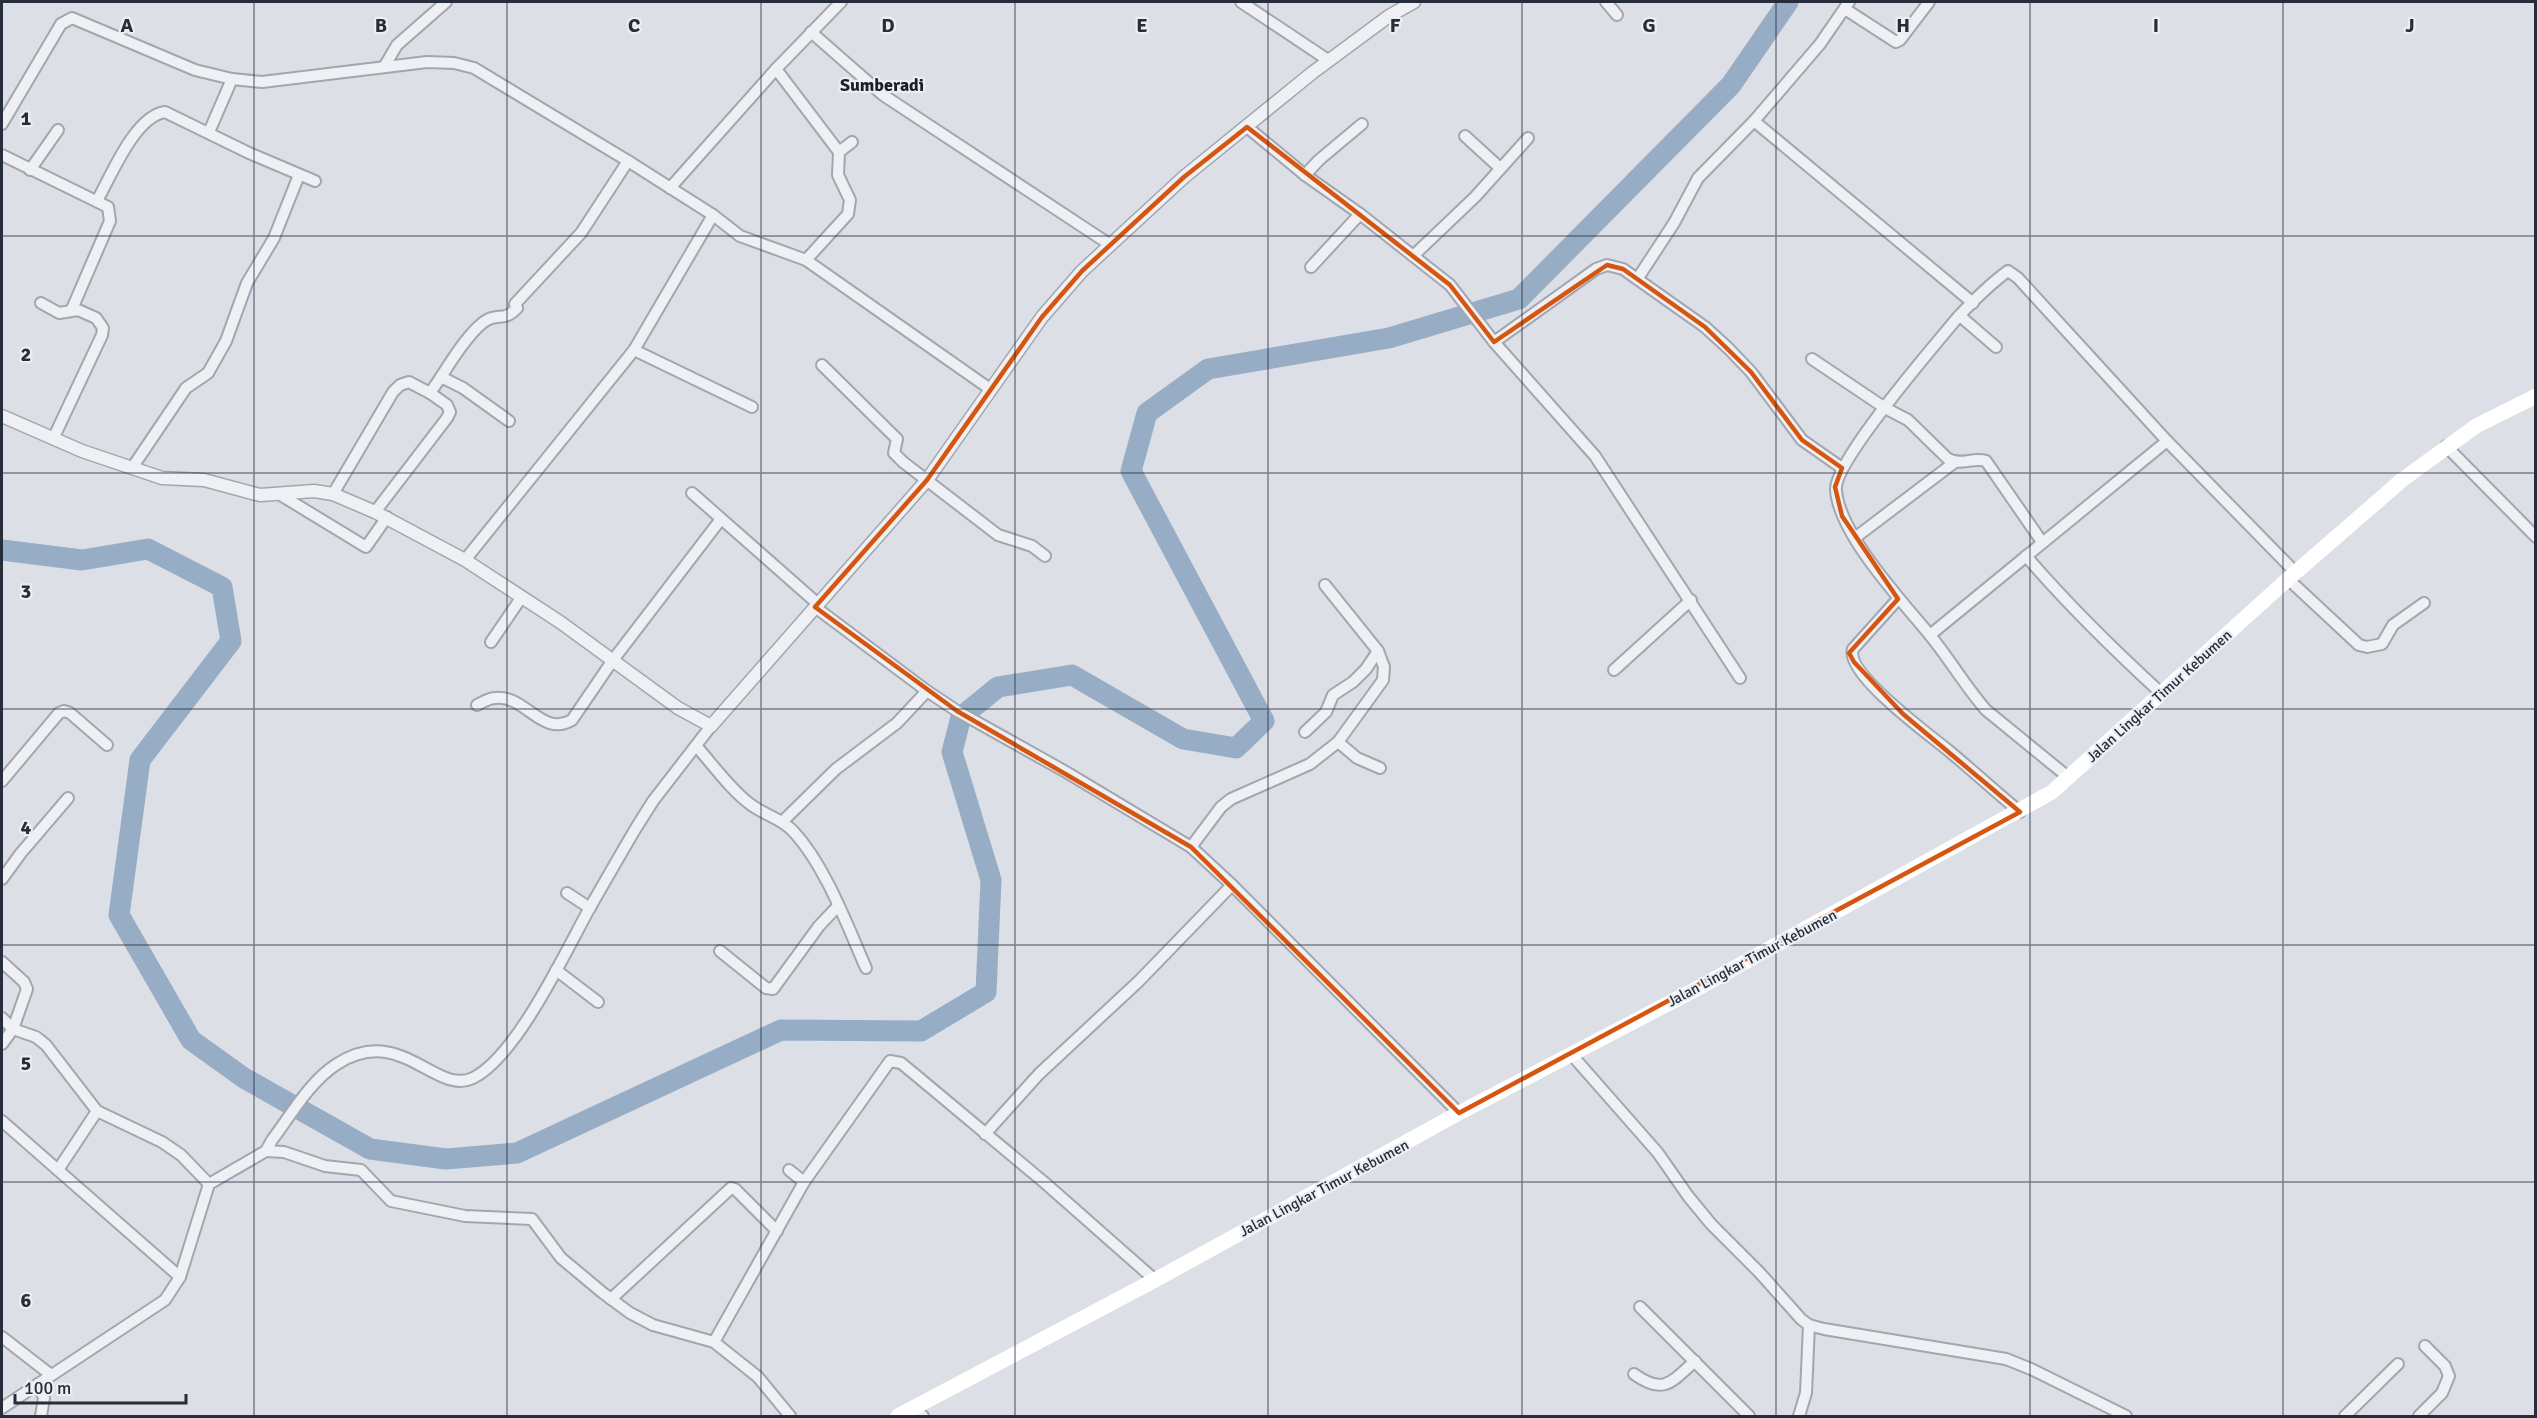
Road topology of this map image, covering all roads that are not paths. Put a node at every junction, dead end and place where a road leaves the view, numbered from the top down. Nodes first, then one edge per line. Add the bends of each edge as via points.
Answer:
1 (446, 2) edge
2 (841, 2) edge
3 (1241, 2) edge
4 (1606, 2) edge
5 (1929, 2) edge
6 (1410, 3) edge
7 (1847, 5) edge
8 (1617, 15) dead end
9 (811, 32) junction
10 (1328, 60) junction
11 (384, 67) junction
12 (776, 69) junction
13 (232, 79) junction
14 (1754, 121) junction
15 (2, 124) edge
16 (1362, 124) dead end
17 (1247, 127) junction
18 (58, 130) dead end
19 (209, 132) junction
20 (1466, 136) dead end
21 (1528, 138) dead end
22 (852, 142) dead end
23 (839, 152) junction
24 (2, 155) edge
25 (628, 161) junction
26 (1500, 168) junction
27 (30, 170) junction
28 (299, 175) junction
29 (1305, 175) junction
30 (315, 181) dead end
31 (670, 188) junction
32 (97, 201) junction
33 (1360, 214) junction
34 (713, 215) junction
35 (1109, 244) junction
36 (1413, 256) junction
37 (806, 260) junction
38 (1311, 267) dead end
39 (1638, 278) junction
40 (41, 303) dead end
41 (1973, 303) junction
42 (72, 309) junction
43 (1960, 316) junction
44 (1492, 339) junction
45 (1995, 347) dead end
46 (634, 350) junction
47 (1812, 359) dead end
48 (822, 365) dead end
49 (441, 377) junction
50 (990, 389) junction
51 (430, 393) junction
52 (2535, 396) edge
53 (752, 407) dead end
54 (1885, 408) junction
55 (2, 416) edge
56 (509, 421) dead end
57 (53, 439) junction
58 (2167, 441) junction
59 (2446, 446) junction
60 (1955, 462) junction
61 (132, 468) junction
62 (1842, 468) junction
63 (927, 480) junction
64 (692, 493) dead end
65 (279, 494) junction
66 (333, 494) junction
67 (381, 515) junction
68 (721, 519) junction
69 (1856, 537) junction
70 (2535, 537) edge
71 (2042, 542) junction
72 (1045, 556) dead end
73 (2026, 556) junction
74 (465, 560) junction
75 (2292, 576) junction
76 (1325, 585) dead end
77 (521, 598) junction
78 (1690, 600) junction
79 (1898, 600) junction
80 (2424, 603) dead end
81 (817, 605) junction
82 (1930, 635) junction
83 (491, 642) dead end
84 (1378, 651) junction
85 (613, 660) junction
86 (1614, 670) dead end
87 (1740, 678) dead end
88 (927, 691) junction
89 (2162, 694) junction
90 (477, 705) dead end
91 (711, 726) junction
92 (1305, 732) dead end
93 (1338, 742) junction
94 (107, 745) dead end
95 (697, 747) junction
96 (1380, 768) dead end
97 (2068, 777) junction
98 (2, 781) edge
99 (68, 798) dead end
100 (2020, 812) junction
101 (783, 821) junction
102 (1191, 847) junction
103 (2, 879) edge
104 (1232, 885) junction
105 (567, 893) dead end
106 (838, 906) junction
107 (590, 908) junction
108 (720, 951) dead end
109 (2, 962) edge
110 (866, 968) dead end
111 (556, 970) junction
112 (598, 1002) dead end
113 (2, 1018) edge
114 (14, 1029) junction
115 (2, 1044) edge
116 (1571, 1054) junction
117 (97, 1111) junction
118 (1459, 1113) junction
119 (2, 1121) edge
120 (984, 1134) junction
121 (266, 1151) junction
122 (58, 1170) junction
123 (789, 1170) dead end
124 (804, 1182) junction
125 (209, 1184) junction
126 (777, 1231) junction
127 (180, 1277) junction
128 (1155, 1280) junction
129 (611, 1299) junction
130 (1641, 1308) dead end
131 (1809, 1325) junction
132 (2, 1337) edge
133 (714, 1342) junction
134 (2425, 1346) dead end
135 (1695, 1361) junction
136 (2398, 1364) dead end
137 (1634, 1374) dead end
138 (51, 1375) junction
139 (38, 1384) junction
140 (2, 1408) edge
141 (918, 1413) edge
142 (41, 1416) edge
143 (790, 1416) edge
144 (898, 1416) edge
145 (1749, 1416) edge
146 (1799, 1416) edge
147 (2126, 1416) edge
148 (2345, 1416) edge
149 (2420, 1416) edge

1 - 11 street via 397,45
2 - 9 street
3 - 10 street
4 - 8 street
5 - 7 street via 1896,42
6 - 10 street
7 - 14 street via 1820,45
9 - 12 street
9 - 35 street via 883,95
10 - 17 street
11 - 13 street via 262,82
11 - 25 street via 436,62 474,68
12 - 23 street
12 - 31 street
13 - 15 street via 195,70 72,18 61,24
13 - 19 street
14 - 39 street via 1696,181
14 - 41 street
16 - 29 street
17 - 29 street
17 - 35 street
18 - 27 street
19 - 28 street
19 - 32 street via 165,112 157,113 140,128
20 - 26 street
21 - 26 street
22 - 23 street
23 - 37 street via 838,175 850,200 848,214
24 - 27 street
25 - 31 street
25 - 49 street via 581,233 514,304 517,308 510,315 486,320
26 - 36 street
27 - 32 street
28 - 30 street
28 - 61 street via 274,238 247,283 226,341 212,366 186,388
29 - 33 street
31 - 34 street
32 - 42 street via 108,207 110,221
33 - 36 street
33 - 38 street
34 - 37 street via 752,242
34 - 46 street
35 - 50 street via 1042,317
36 - 44 street via 1450,285
37 - 50 street
39 - 44 street via 1615,266 1596,269
39 - 62 street via 1728,348 1802,440
40 - 42 street via 59,313
41 - 43 street
41 - 58 street via 2008,271 2018,278
42 - 57 street via 96,318 103,328 102,335
43 - 45 street
43 - 54 street
44 - 78 street via 1595,456
46 - 53 street
46 - 74 street
47 - 54 street
48 - 63 street via 897,439 894,451 898,458
49 - 51 street
49 - 56 street
50 - 63 street
51 - 66 street via 409,382 393,392
51 - 67 street via 447,405 450,412
52 - 59 main road, Jalan Lingkar Timur Kebumen
54 - 60 street via 1908,420
54 - 62 street
55 - 57 street
57 - 61 street
58 - 71 street
58 - 75 street
59 - 70 street
59 - 75 main road, Jalan Lingkar Timur Kebumen
60 - 69 street
60 - 71 street via 1986,461
61 - 65 street via 162,478 204,480 260,495
62 - 69 street via 1835,487 1837,501
63 - 72 street via 998,535 1032,546
63 - 81 street
64 - 68 street
65 - 66 street via 300,490
65 - 67 street via 366,547
66 - 67 street
67 - 74 street
68 - 81 street
68 - 85 street
69 - 79 street
71 - 73 street
73 - 82 street
73 - 89 street via 2109,646
74 - 77 street
75 - 80 street via 2359,645 2367,647 2382,644 2393,625
75 - 89 main road, Jalan Lingkar Timur Kebumen
76 - 84 street
77 - 83 street
77 - 85 street
78 - 86 street
78 - 87 street
79 - 82 street
79 - 100 street via 1853,649 1854,662 1903,714
81 - 88 street
81 - 91 street
82 - 97 street via 1986,710
84 - 92 street via 1353,682 1333,695 1326,712
84 - 93 street via 1384,667 1383,680
85 - 90 street via 572,720 564,725 548,724 503,698
85 - 91 street via 678,708
88 - 101 street via 897,723 837,769
88 - 102 street
89 - 97 main road, Jalan Lingkar Timur Kebumen
91 - 95 street
93 - 96 street via 1357,758
93 - 102 street via 1310,764 1231,799
94 - 98 street via 64,711
95 - 101 street via 747,802 764,815
95 - 107 street via 654,801
97 - 100 main road, Jalan Lingkar Timur Kebumen
99 - 103 street
100 - 116 main road, Jalan Lingkar Timur Kebumen
101 - 106 street via 808,852
102 - 104 street
104 - 118 street
104 - 120 street via 1139,981 1039,1074
105 - 107 street
106 - 108 street via 773,989 766,988
106 - 110 street
107 - 111 street
109 - 114 street via 27,989
111 - 112 street
111 - 121 street via 510,1044 491,1066 474,1077 464,1081 440,1077 399,1053 365,1052 351,1056 315,1083
113 - 114 street
114 - 115 street
114 - 117 street via 46,1045
116 - 118 main road, Jalan Lingkar Timur Kebumen
116 - 131 street via 1659,1153 1711,1224
117 - 122 street
117 - 125 street via 182,1155
118 - 128 main road, Jalan Lingkar Timur Kebumen
119 - 122 street
120 - 124 street via 902,1064 890,1061
120 - 128 street
121 - 125 street
121 - 129 street via 284,1152 364,1174 391,1201 465,1216 532,1219 561,1258
122 - 127 street
123 - 124 street
124 - 126 street
125 - 127 street
126 - 129 street via 731,1188
126 - 133 street
127 - 138 street via 156,1308
128 - 141 main road, Jalan Lingkar Timur Kebumen
129 - 133 street via 653,1325
130 - 135 street
131 - 146 street via 1806,1393
131 - 147 street via 2006,1359
132 - 138 street
133 - 143 street via 758,1377
134 - 149 street via 2445,1366 2449,1376 2442,1393
135 - 137 street via 1662,1385 1648,1384
135 - 145 street
136 - 148 street
138 - 139 street
139 - 140 street
139 - 142 street via 44,1398
141 - 144 main road, Jalan Lingkar Timur Kebumen

